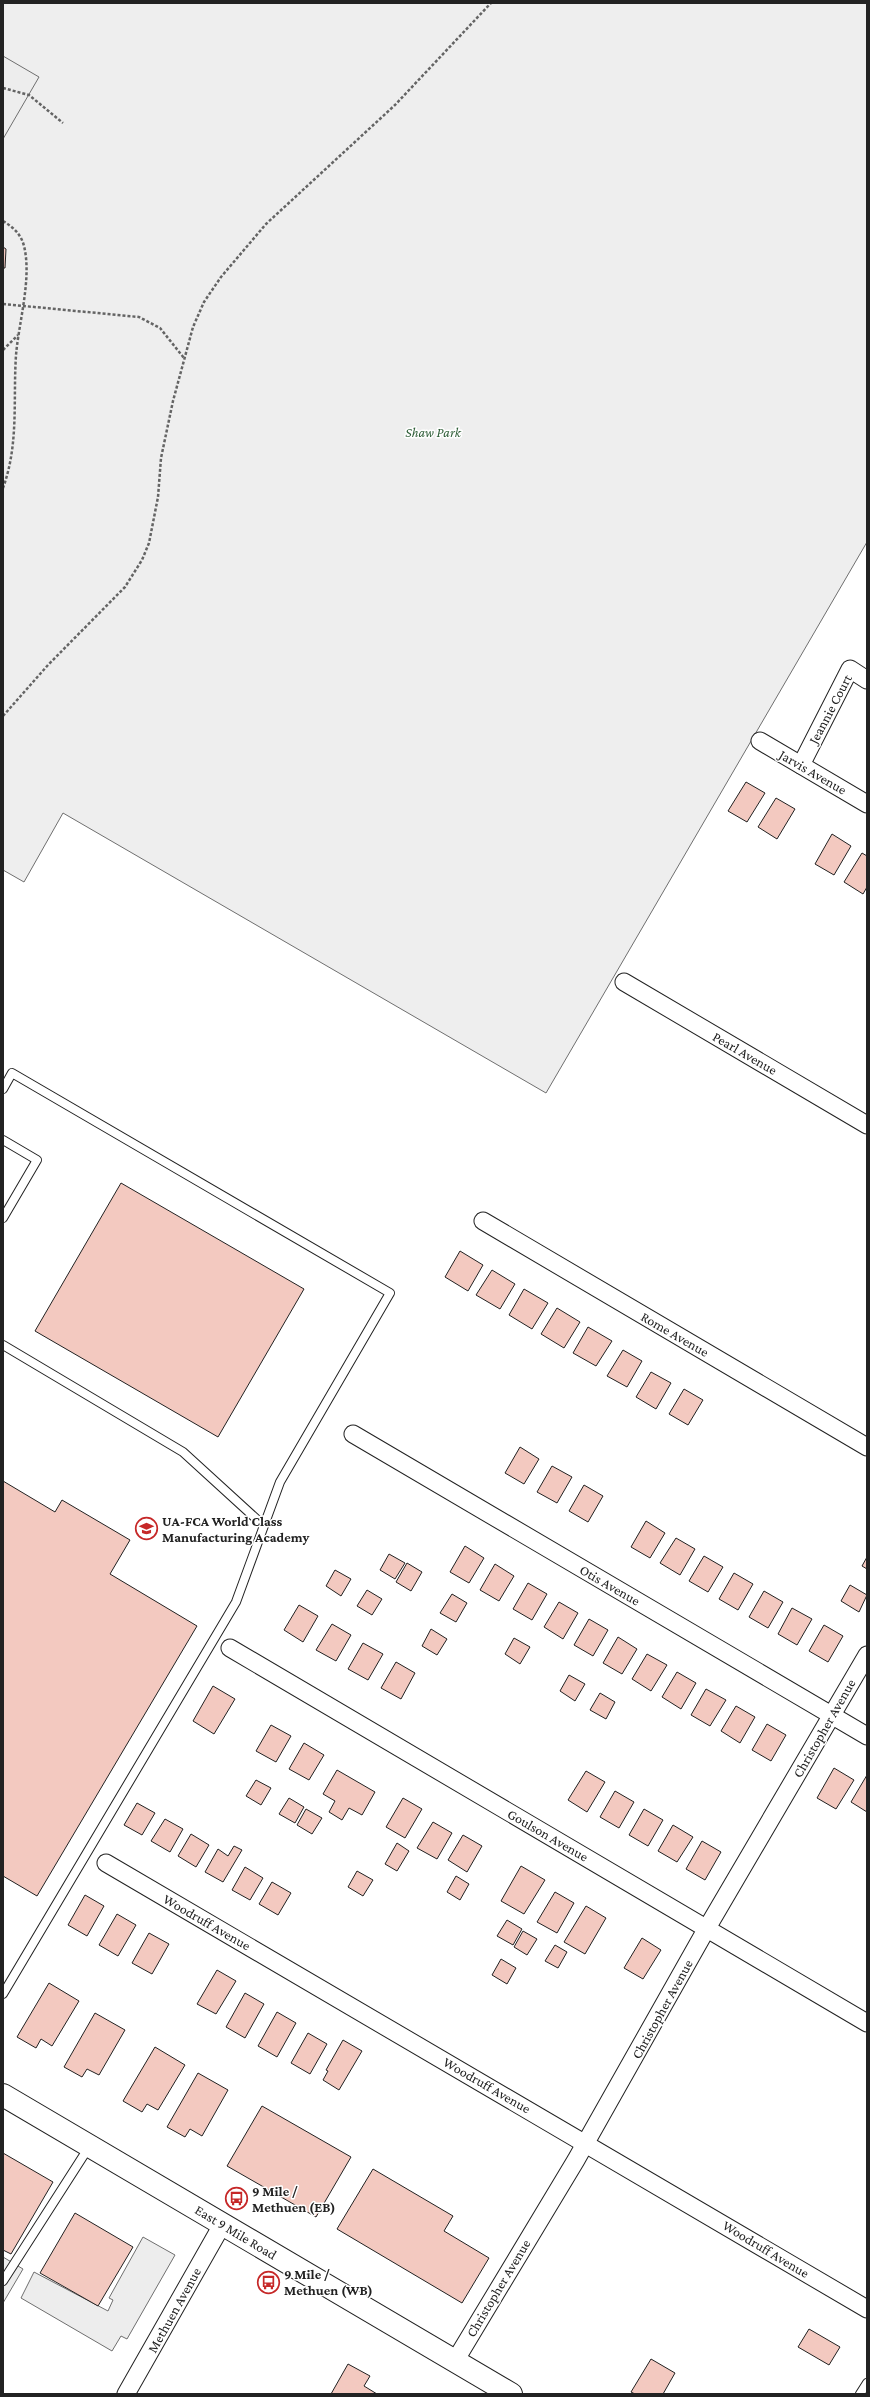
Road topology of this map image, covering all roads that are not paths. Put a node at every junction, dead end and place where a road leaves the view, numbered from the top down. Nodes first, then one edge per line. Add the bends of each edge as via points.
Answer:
1 (867, 680) edge
2 (760, 741) dead end
3 (801, 765) junction
4 (867, 804) edge
5 (624, 982) dead end
6 (3, 1089) edge
7 (867, 1125) edge
8 (3, 1140) edge
9 (3, 1218) edge
10 (483, 1221) dead end
11 (3, 1345) edge
12 (354, 1434) dead end
13 (867, 1447) edge
14 (263, 1525) junction
15 (230, 1648) dead end
16 (867, 1655) edge
17 (832, 1715) junction
18 (867, 1736) edge
19 (106, 1863) dead end
20 (707, 1928) junction
21 (3, 1994) edge
22 (867, 2023) edge
23 (3, 2095) edge
24 (586, 2143) junction
25 (90, 2146) junction
26 (222, 2225) junction
27 (3, 2281) edge
28 (867, 2309) edge
29 (454, 2361) junction
30 (867, 2383) edge
31 (126, 2394) edge
32 (511, 2394) edge
33 (860, 2394) edge

1 - 3 street, Jeannie Court via 850,669
2 - 3 street, Jarvis Avenue
3 - 4 street, Jarvis Avenue
5 - 7 street, Pearl Avenue
6 - 14 lane via 12,1072 390,1293 280,1482
8 - 9 lane via 37,1160
10 - 13 street, Rome Avenue
11 - 14 lane via 183,1452
12 - 17 street, Otis Avenue
14 - 21 lane via 236,1602
15 - 20 street, Goulson Avenue
16 - 17 street, Christopher Avenue
17 - 18 street, Otis Avenue
17 - 20 street, Christopher Avenue
19 - 24 street, Woodruff Avenue
20 - 22 street, Goulson Avenue
20 - 24 street, Christopher Avenue
23 - 25 main road, East 9 Mile Road
24 - 28 street, Woodruff Avenue
24 - 29 street, Christopher Avenue
25 - 26 main road, East 9 Mile Road
25 - 27 lane
26 - 29 main road, East 9 Mile Road
26 - 31 street, Methuen Avenue
29 - 32 main road, East 9 Mile Road
30 - 33 lane

